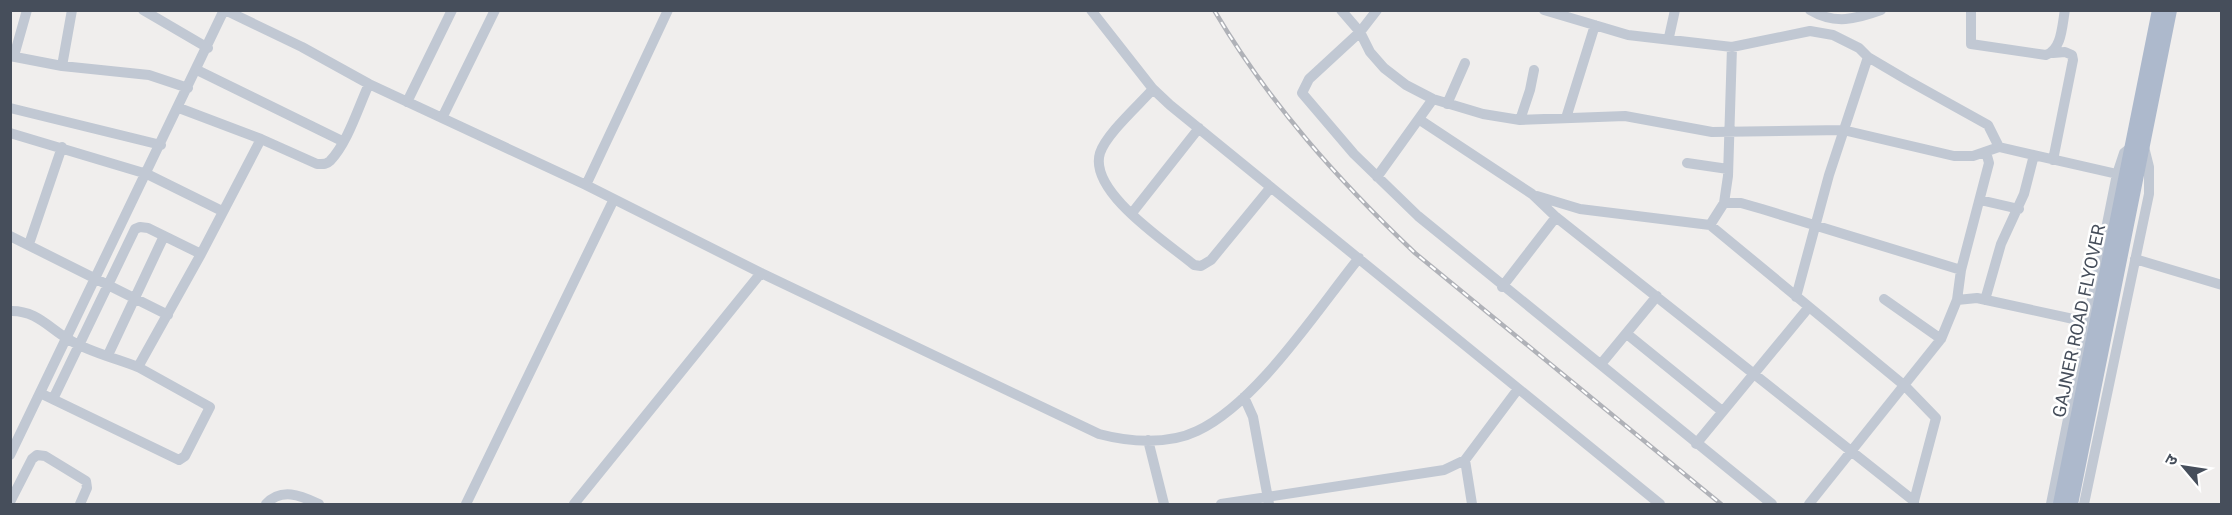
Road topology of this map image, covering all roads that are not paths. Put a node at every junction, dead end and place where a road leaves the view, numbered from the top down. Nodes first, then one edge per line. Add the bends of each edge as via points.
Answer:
1 (27, 10) edge
2 (72, 10) edge
3 (143, 10) edge
4 (224, 10) edge
5 (452, 10) edge
6 (495, 10) edge
7 (668, 10) edge
8 (1091, 10) edge
9 (1341, 10) edge
10 (1377, 10) edge
11 (1544, 10) edge
12 (1675, 10) edge
13 (1971, 10) edge
14 (2065, 10) edge
15 (2159, 10) edge
16 (2170, 10) edge
17 (1879, 11) edge
18 (1814, 12) edge
19 (1583, 16) edge
20 (1595, 24) junction
21 (1810, 31) junction
22 (1360, 32) junction
23 (1669, 37) junction
24 (1732, 46) junction
25 (208, 48) junction
26 (2053, 53) junction
27 (12, 56) edge
28 (1868, 57) junction
29 (1465, 63) dead end
30 (62, 66) junction
31 (197, 70) junction
32 (1534, 70) dead end
33 (369, 84) junction
34 (188, 88) junction
35 (1153, 89) junction
36 (1433, 99) junction
37 (407, 102) junction
38 (1447, 104) junction
39 (10, 108) edge
40 (179, 108) junction
41 (442, 118) junction
42 (1566, 118) junction
43 (1420, 120) junction
44 (1520, 120) junction
45 (1199, 128) junction
46 (1843, 130) junction
47 (1729, 131) junction
48 (10, 133) edge
49 (261, 139) junction
50 (342, 141) junction
51 (161, 145) junction
52 (2139, 146) junction
53 (62, 147) junction
54 (1998, 147) junction
55 (1986, 152) junction
56 (2034, 155) junction
57 (2053, 160) junction
58 (1687, 163) dead end
59 (2135, 165) junction
60 (1728, 169) junction
61 (147, 174) junction
62 (2116, 174) junction
63 (1377, 177) junction
64 (586, 185) junction
65 (1271, 187) junction
66 (1532, 194) junction
67 (614, 199) junction
68 (1980, 200) junction
69 (1724, 202) junction
70 (2019, 209) junction
71 (222, 212) junction
72 (1132, 213) junction
73 (1556, 217) junction
74 (1710, 225) junction
75 (1815, 226) junction
76 (10, 236) edge
77 (164, 236) junction
78 (29, 244) junction
79 (201, 254) junction
80 (1359, 258) junction
81 (2136, 259) junction
82 (1961, 270) junction
83 (761, 273) junction
84 (97, 279) junction
85 (109, 285) junction
86 (2222, 285) edge
87 (1502, 287) junction
88 (1657, 296) junction
89 (1796, 297) junction
90 (135, 298) junction
91 (1884, 299) dead end
92 (1957, 300) junction
93 (1985, 300) junction
94 (1809, 307) junction
95 (10, 311) edge
96 (168, 315) junction
97 (2087, 322) junction
98 (1627, 334) junction
99 (68, 339) junction
100 (1941, 339) junction
101 (80, 344) junction
102 (108, 355) junction
103 (1601, 364) junction
104 (138, 367) junction
105 (1754, 373) junction
106 (1905, 386) junction
107 (1518, 389) junction
108 (40, 393) junction
109 (1244, 397) junction
110 (53, 399) junction
111 (1722, 411) junction
112 (1148, 441) junction
113 (1696, 444) junction
114 (1851, 453) junction
115 (10, 456) edge
116 (1465, 460) junction
117 (1268, 500) edge
118 (10, 502) edge
119 (1914, 503) edge
120 (80, 504) edge
121 (266, 504) edge
122 (319, 504) edge
123 (465, 504) edge
124 (574, 504) edge
125 (1164, 504) edge
126 (1221, 504) edge
127 (1472, 504) edge
128 (1660, 504) edge
129 (1772, 504) edge
130 (1809, 504) edge
131 (2051, 504) edge
132 (2060, 504) edge
133 (2071, 504) edge
134 (2085, 504) edge

1 - 27 street
2 - 30 street
3 - 25 street
4 - 25 street
4 - 33 street
5 - 37 street
6 - 41 street
7 - 64 street
8 - 35 street
9 - 22 street
10 - 22 street
11 - 19 street
12 - 23 street
13 - 26 street via 1971,44 2035,55
14 - 26 street
15 - 52 main road
16 - 52 main road
17 - 18 street via 1854,20
18 - 21 street
19 - 20 street
20 - 23 street via 1641,37
20 - 42 street
21 - 24 street
21 - 28 street via 1847,41
22 - 36 street via 1384,68
22 - 63 street via 1309,80 1302,93
23 - 24 street
24 - 47 street
25 - 31 street
26 - 57 street via 2065,52 2073,60
27 - 30 street
28 - 46 street
28 - 54 street via 1988,125
29 - 38 street
30 - 34 street via 149,75
31 - 34 street
31 - 50 street
32 - 44 street
33 - 37 street
33 - 50 street
34 - 40 street
35 - 45 street
35 - 72 street via 1104,145 1098,163 1106,186
36 - 38 street
36 - 43 street
37 - 41 street
38 - 44 street
39 - 51 street
40 - 49 street
40 - 51 street
41 - 64 street
42 - 44 street
42 - 47 street via 1625,116 1712,132
43 - 63 street
43 - 66 street
45 - 65 street
45 - 72 street
46 - 47 street
46 - 55 street via 1954,156
46 - 75 street
47 - 60 street
48 - 53 street
49 - 50 street via 324,165
49 - 71 street
51 - 61 street
52 - 59 main road, GAJNER ROAD FLYOVER
52 - 62 street via 2124,153
52 - 81 street via 2149,167 2149,194
53 - 61 street
53 - 78 street
54 - 55 street
54 - 56 street
55 - 68 street via 1989,163
56 - 57 street
56 - 70 street
57 - 62 street
58 - 60 street
59 - 132 main road, GAJNER ROAD FLYOVER
59 - 133 main road, GAJNER ROAD FLYOVER
60 - 69 street
61 - 71 street
61 - 84 street
62 - 97 street
63 - 87 street
64 - 67 street
65 - 72 street via 1211,260 1201,266 1194,265
65 - 80 street
66 - 73 street
66 - 74 street via 1580,209
67 - 83 street
67 - 123 street
68 - 70 street
68 - 82 street
69 - 74 street
69 - 75 street via 1741,203
70 - 93 street via 2001,244
71 - 79 street
73 - 87 street
73 - 88 street
74 - 89 street
75 - 82 street
75 - 89 street
76 - 78 street
77 - 79 street
77 - 85 street via 148,228 135,229
77 - 90 street
78 - 84 street
79 - 96 street
80 - 107 street
80 - 109 street
81 - 86 street
81 - 134 street
82 - 92 street
83 - 112 street via 1099,434
83 - 124 street
84 - 85 street
84 - 99 street
85 - 90 street
85 - 101 street
87 - 103 street
88 - 98 street
88 - 105 street
89 - 94 street
90 - 96 street
90 - 102 street
91 - 100 street
92 - 93 street
92 - 100 street
93 - 97 street
94 - 105 street
94 - 106 street
95 - 99 street via 28,313 52,325
96 - 104 street
97 - 131 street
98 - 103 street
98 - 111 street
99 - 101 street
99 - 108 street
100 - 106 street
101 - 102 street
101 - 110 street
102 - 104 street
103 - 113 street
104 - 110 street via 210,406 185,456 179,460
105 - 111 street
105 - 114 street
106 - 114 street
106 - 119 street via 1936,418
107 - 116 street
107 - 128 street
108 - 110 street
108 - 115 street
109 - 112 street via 1196,432
109 - 117 street via 1253,417
111 - 113 street
112 - 125 street
113 - 129 street
114 - 119 street
114 - 130 street
116 - 117 street via 1430,473
116 - 127 street
117 - 126 street
118 - 120 street via 37,455 86,480
121 - 122 street via 285,493

